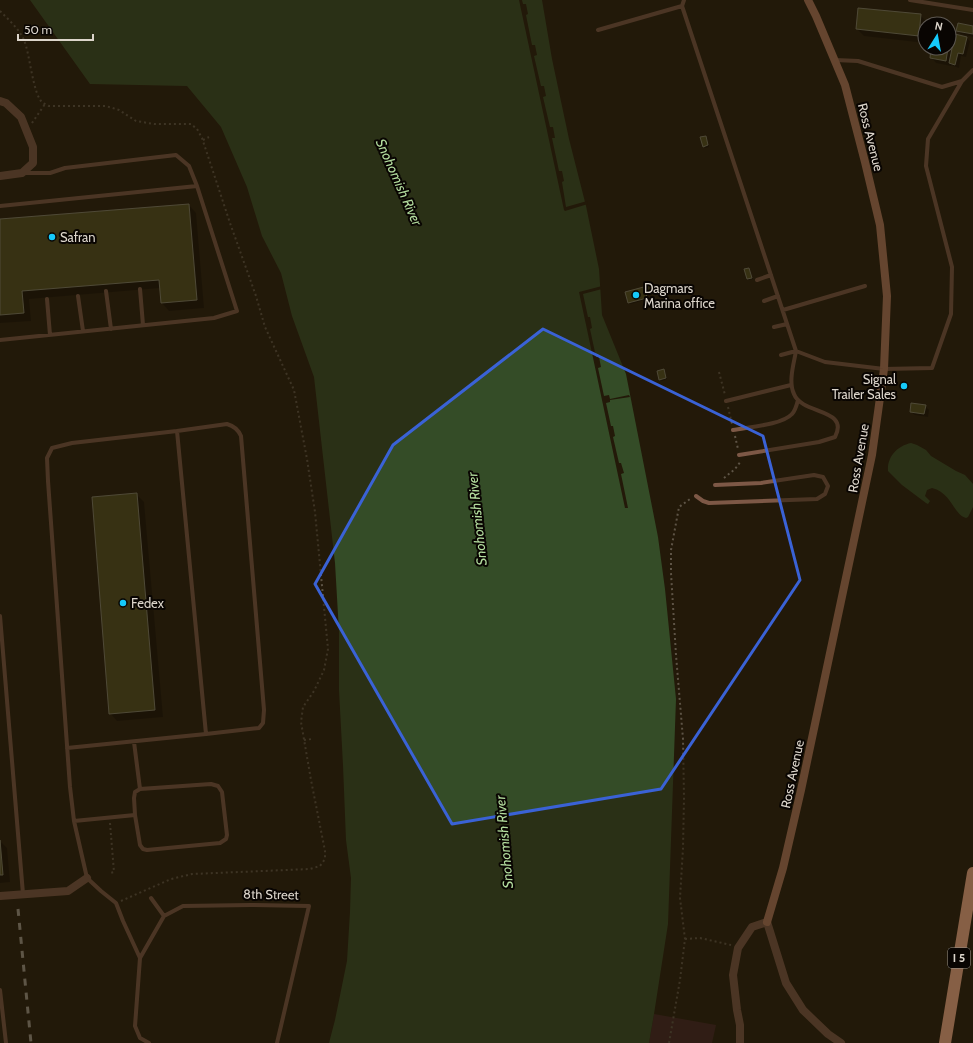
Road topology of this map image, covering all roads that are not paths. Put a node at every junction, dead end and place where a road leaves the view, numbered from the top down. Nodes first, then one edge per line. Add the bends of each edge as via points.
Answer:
1 (684, 0) edge
2 (808, 0) edge
3 (910, 0) edge
4 (682, 6) junction
5 (973, 10) edge
6 (598, 30) dead end
7 (835, 60) junction
8 (973, 70) edge
9 (962, 81) junction
10 (0, 101) edge
11 (22, 172) junction
12 (0, 176) edge
13 (197, 186) junction
14 (0, 206) edge
15 (771, 275) junction
16 (757, 280) dead end
17 (865, 286) dead end
18 (140, 289) dead end
19 (106, 291) dead end
20 (78, 296) dead end
21 (778, 296) junction
22 (47, 299) dead end
23 (764, 301) dead end
24 (783, 310) junction
25 (787, 324) junction
26 (143, 325) junction
27 (774, 327) dead end
28 (111, 329) junction
29 (83, 331) junction
30 (50, 335) junction
31 (0, 340) edge
32 (796, 351) junction
33 (781, 355) dead end
34 (884, 369) junction
35 (791, 385) junction
36 (798, 400) junction
37 (726, 401) road end
38 (733, 430) road end
39 (177, 431) junction
40 (739, 455) road end
41 (715, 485) road end
42 (696, 496) road end
43 (0, 616) edge
44 (206, 734) junction
45 (134, 742) junction
46 (67, 748) junction
47 (140, 789) junction
48 (135, 815) junction
49 (74, 820) junction
50 (973, 873) edge
51 (87, 878) junction
52 (22, 894) junction
53 (0, 896) edge
54 (151, 898) dead end
55 (164, 916) junction
56 (767, 922) junction
57 (140, 958) junction
58 (0, 990) edge
59 (6, 1043) edge
60 (149, 1043) edge
61 (277, 1043) edge
62 (740, 1043) edge
63 (841, 1043) edge
64 (945, 1043) edge

1 - 4 lane
2 - 7 street, Ross Avenue
3 - 5 lane
4 - 6 lane
4 - 15 lane
7 - 9 lane via 858,60 942,87
7 - 34 street, Ross Avenue via 845,85 866,162 880,225 887,296
8 - 9 lane
9 - 34 lane via 928,139 926,166 952,267 951,314 932,368
10 - 11 street via 6,103 21,117 33,147 32,163
11 - 12 street
11 - 13 lane via 50,174 65,168 176,155 189,166
13 - 14 lane
13 - 26 lane via 236,311 214,318
15 - 16 lane
15 - 21 lane
17 - 24 lane
18 - 26 lane
19 - 28 lane
20 - 29 lane
21 - 23 lane
21 - 24 lane
22 - 30 lane
24 - 25 lane
25 - 27 lane
25 - 32 lane
26 - 28 lane
28 - 29 lane
29 - 30 lane
30 - 31 lane
32 - 33 lane
32 - 34 lane via 825,362
32 - 35 lane
34 - 56 street, Ross Avenue via 872,455 783,868
35 - 36 lane
35 - 37 lane
36 - 38 lane via 794,413 786,419
36 - 40 lane via 834,418 838,422 839,430 835,437 820,442
39 - 44 lane
39 - 44 lane via 227,424 238,430 241,436 263,723 259,728
39 - 46 lane via 72,443 52,448 46,458
41 - 42 lane via 814,475 823,478 828,486 825,494 817,499 709,503
43 - 52 lane
44 - 45 lane
45 - 46 lane
45 - 47 lane
46 - 49 lane
47 - 48 lane via 135,792
47 - 48 lane via 211,784 218,786 222,792 226,839 220,843 143,849 140,845
48 - 49 lane
49 - 51 lane
50 - 64 highway, I 5
51 - 52 street via 68,891
51 - 57 lane via 116,903
52 - 53 street
54 - 55 lane
55 - 57 lane
55 - 61 lane, 8th Street via 183,906 309,906
56 - 62 street via 752,927 739,947 733,975
56 - 63 street via 786,983 803,1010
57 - 60 lane via 135,1026 140,1038
58 - 59 lane

